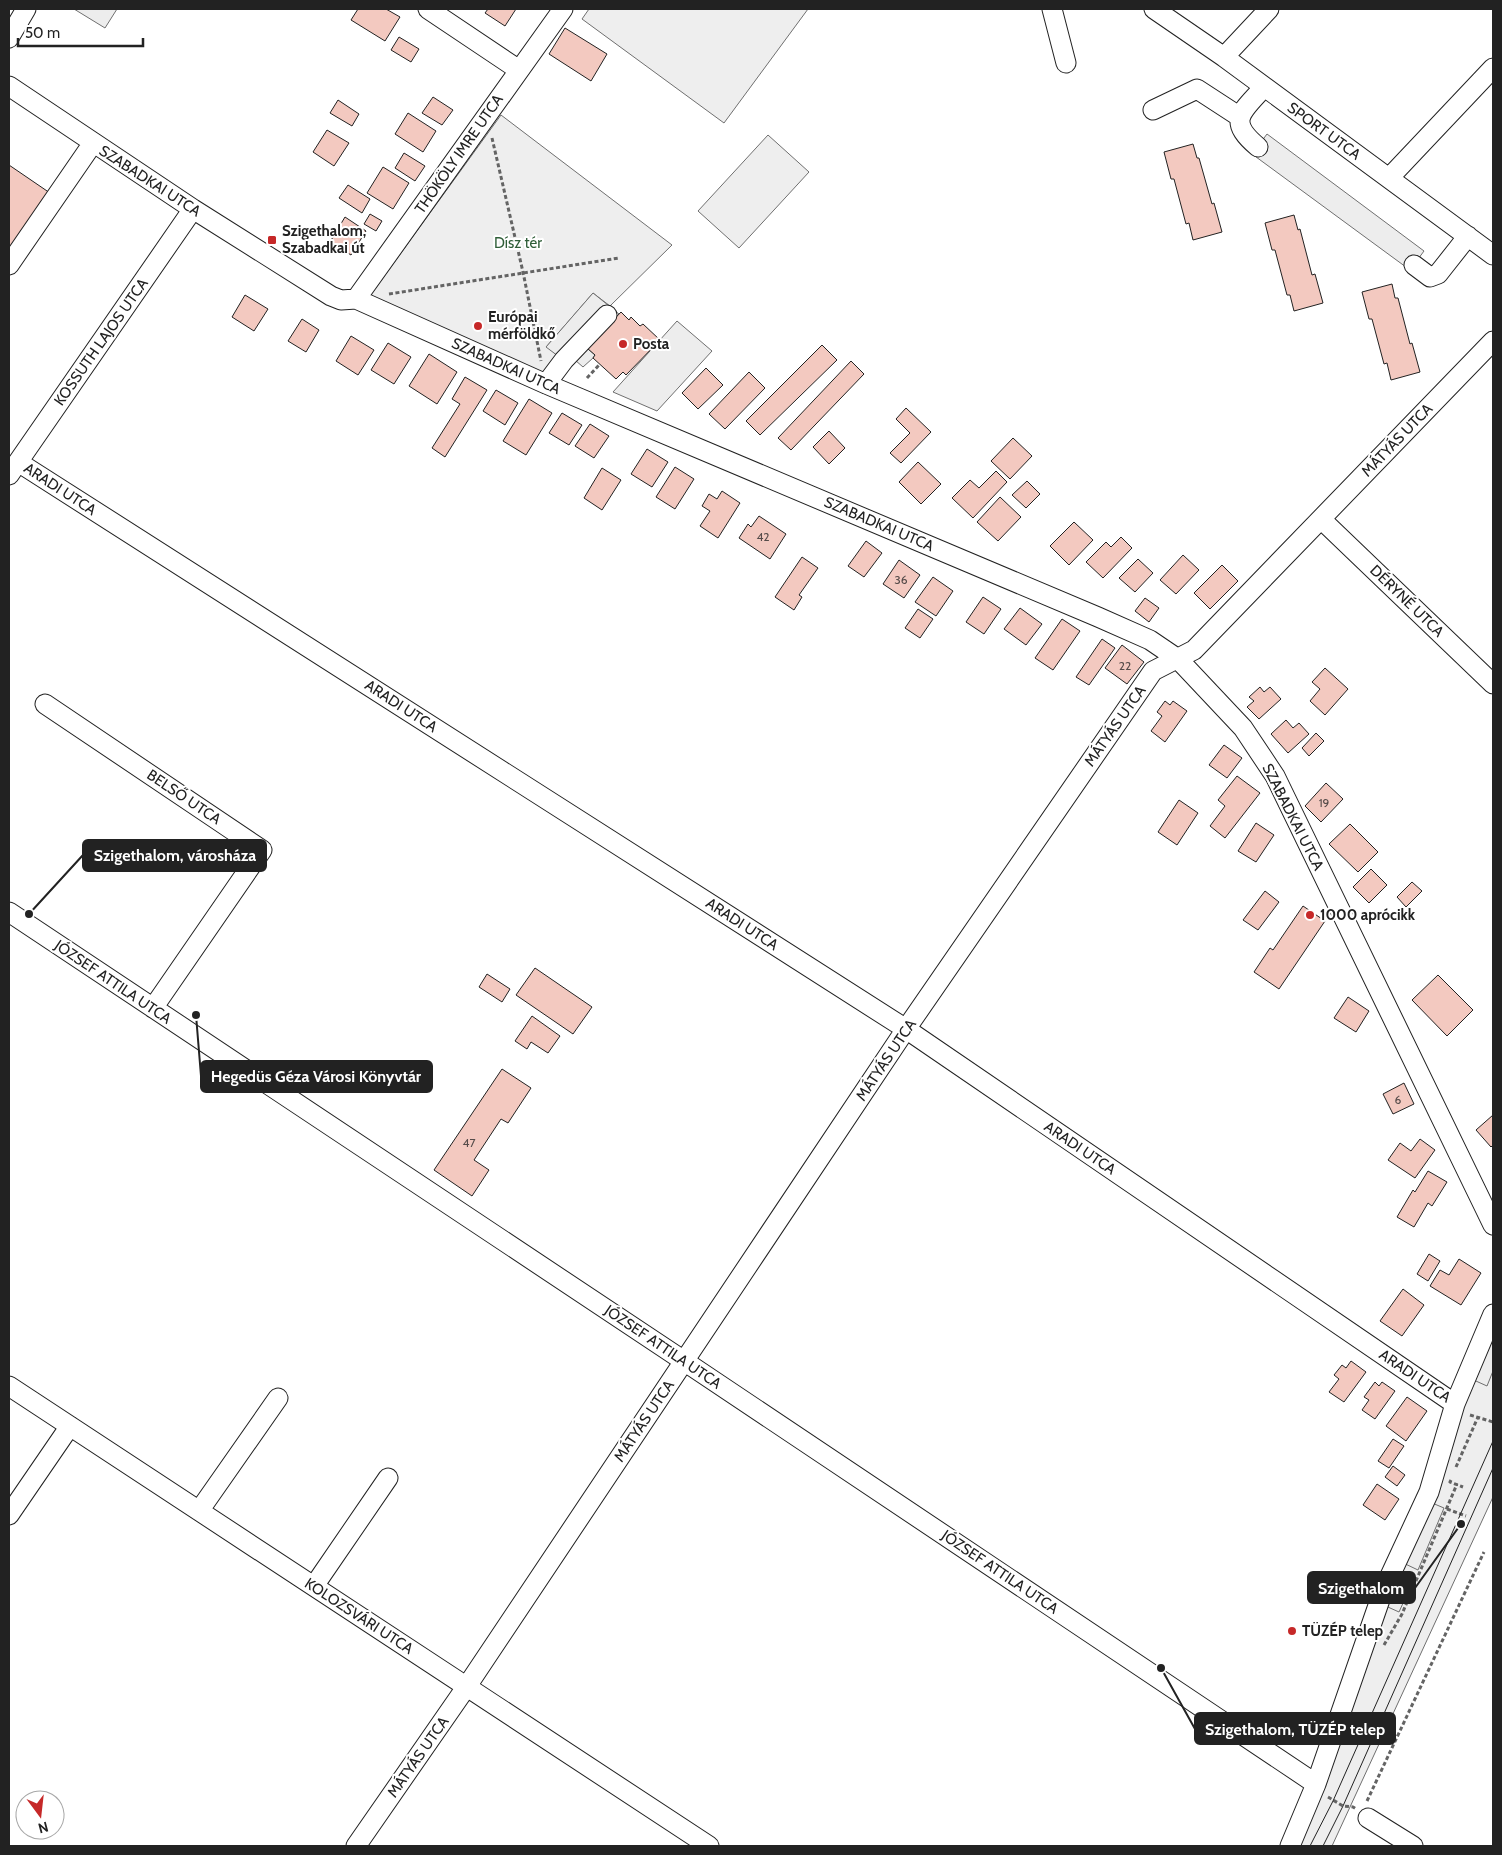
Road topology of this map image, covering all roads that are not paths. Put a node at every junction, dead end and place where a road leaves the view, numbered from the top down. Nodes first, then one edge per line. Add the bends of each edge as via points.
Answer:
1 (26, 9) edge
2 (428, 9) edge
3 (563, 9) edge
4 (1052, 9) edge
5 (1154, 9) edge
6 (1269, 9) edge
7 (9, 38) edge
8 (1224, 57) junction
9 (1066, 63) dead end
10 (1493, 68) edge
11 (519, 70) junction
12 (9, 86) edge
13 (1264, 87) junction
14 (1153, 110) dead end
15 (1240, 117) junction
16 (93, 143) junction
17 (1258, 147) dead end
18 (1389, 178) junction
19 (193, 209) junction
20 (1468, 236) junction
21 (1493, 255) edge
22 (9, 265) edge
23 (1414, 265) dead end
24 (356, 299) junction
25 (607, 315) dead end
26 (1493, 341) edge
27 (546, 384) junction
28 (13, 469) edge
29 (1321, 519) junction
30 (1178, 659) junction
31 (1492, 681) edge
32 (45, 704) dead end
33 (9, 912) edge
34 (153, 1008) junction
35 (906, 1029) junction
36 (1493, 1226) edge
37 (1493, 1314) edge
38 (684, 1361) junction
39 (9, 1386) edge
40 (278, 1398) dead end
41 (1462, 1409) junction
42 (70, 1426) junction
43 (388, 1478) dead end
44 (199, 1510) junction
45 (9, 1516) edge
46 (314, 1586) junction
47 (467, 1686) junction
48 (1316, 1784) junction
49 (1365, 1816) road end
50 (356, 1846) edge
51 (709, 1846) edge
52 (1290, 1846) edge
53 (1413, 1846) edge

1 - 7 street
2 - 11 street
3 - 11 street, THÖKÖLY IMRE UTCA
4 - 9 street
5 - 8 street, SPORT UTCA
6 - 8 street
8 - 13 street, SPORT UTCA
10 - 18 street
11 - 24 street, THÖKÖLY IMRE UTCA
12 - 16 street, SZABADKAI UTCA
13 - 15 street
13 - 18 street, SPORT UTCA
14 - 15 street via 1197,89
15 - 17 street via 1245,136
16 - 19 street, SZABADKAI UTCA
16 - 22 street
18 - 20 street, SPORT UTCA
19 - 24 street, SZABADKAI UTCA via 331,296 341,300
19 - 28 street, KOSSUTH LAJOS UTCA
20 - 21 street, SPORT UTCA
20 - 23 street via 1438,274 1430,277
24 - 27 street, SZABADKAI UTCA
25 - 27 street
26 - 29 street, MÁTYÁS UTCA
27 - 30 street, SZABADKAI UTCA via 1098,617 1150,640
28 - 35 street, ARADI UTCA
29 - 30 street, MÁTYÁS UTCA via 1194,650
29 - 31 street, DÉRYNÉ UTCA
30 - 35 street, MÁTYÁS UTCA via 1153,671
30 - 36 street, SZABADKAI UTCA via 1242,728 1274,776
32 - 34 street, BELSŐ UTCA via 262,850
33 - 34 street, JÓZSEF ATTILA UTCA
34 - 38 street, JÓZSEF ATTILA UTCA
35 - 38 street, MÁTYÁS UTCA
35 - 41 street, ARADI UTCA
37 - 41 street
38 - 47 street, MÁTYÁS UTCA
38 - 48 street, JÓZSEF ATTILA UTCA
39 - 42 street, KOLOZSVÁRI UTCA
40 - 44 street
41 - 48 street via 1429,1492 1383,1591
42 - 44 street, KOLOZSVÁRI UTCA
42 - 45 street
43 - 46 street
44 - 46 street, KOLOZSVÁRI UTCA
46 - 47 street, KOLOZSVÁRI UTCA
47 - 50 street, MÁTYÁS UTCA
47 - 51 street, KOLOZSVÁRI UTCA
48 - 52 street
49 - 53 street

